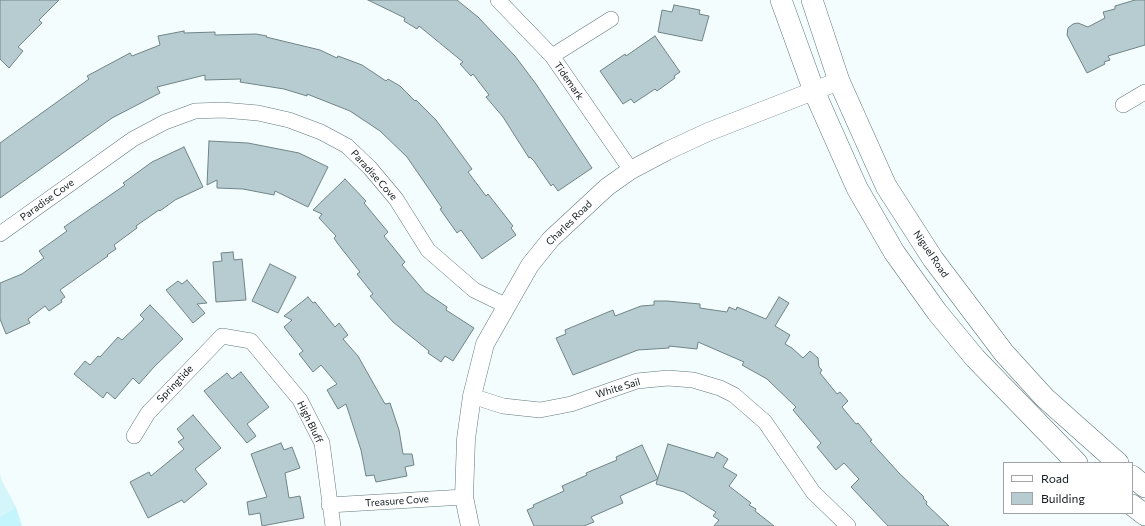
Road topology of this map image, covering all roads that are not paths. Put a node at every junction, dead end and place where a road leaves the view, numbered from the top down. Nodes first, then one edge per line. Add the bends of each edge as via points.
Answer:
1 (498, 0) edge
2 (781, 0) edge
3 (812, 0) edge
4 (611, 19) dead end
5 (552, 56) junction
6 (839, 81) junction
7 (814, 91) junction
8 (1145, 92) edge
9 (1123, 105) dead end
10 (632, 170) junction
11 (0, 234) edge
12 (507, 306) junction
13 (222, 336) joint
14 (472, 396) junction
15 (134, 436) dead end
16 (1076, 462) edge
17 (1117, 462) edge
18 (1133, 477) edge
19 (1145, 487) edge
20 (464, 497) junction
21 (329, 505) junction
22 (1133, 506) edge
23 (1145, 514) edge
24 (333, 526) edge
25 (470, 526) edge
26 (848, 526) edge

1 - 5 street, Tidemark
2 - 7 main road
3 - 6 main road, Niguel Road
4 - 5 street
5 - 10 street, Tidemark
6 - 7 street, Charles Road
6 - 17 main road, Niguel Road via 886,186 966,305 1044,398
7 - 10 street, Charles Road via 708,132
7 - 16 main road via 856,188 894,252 974,358
8 - 9 street
10 - 12 street, Charles Road via 607,187 551,239 530,265
11 - 12 street, Paradise Cove via 133,139 165,122 195,111 258,113 289,120 321,132 347,146 396,199 428,250 474,290
12 - 14 street, Charles Road via 485,344
13 - 15 street, Springtide via 148,413
13 - 21 street, High Bluff via 251,340 300,400 322,443
14 - 20 street, Charles Road via 466,439
14 - 26 street, White Sail via 504,406 540,410 571,404 637,381 668,378 693,380 720,388 734,395 765,422 813,492
18 - 19 main road
20 - 21 street, Treasure Cove
20 - 25 street, Charles Road
21 - 24 street, High Bluff
22 - 23 main road

